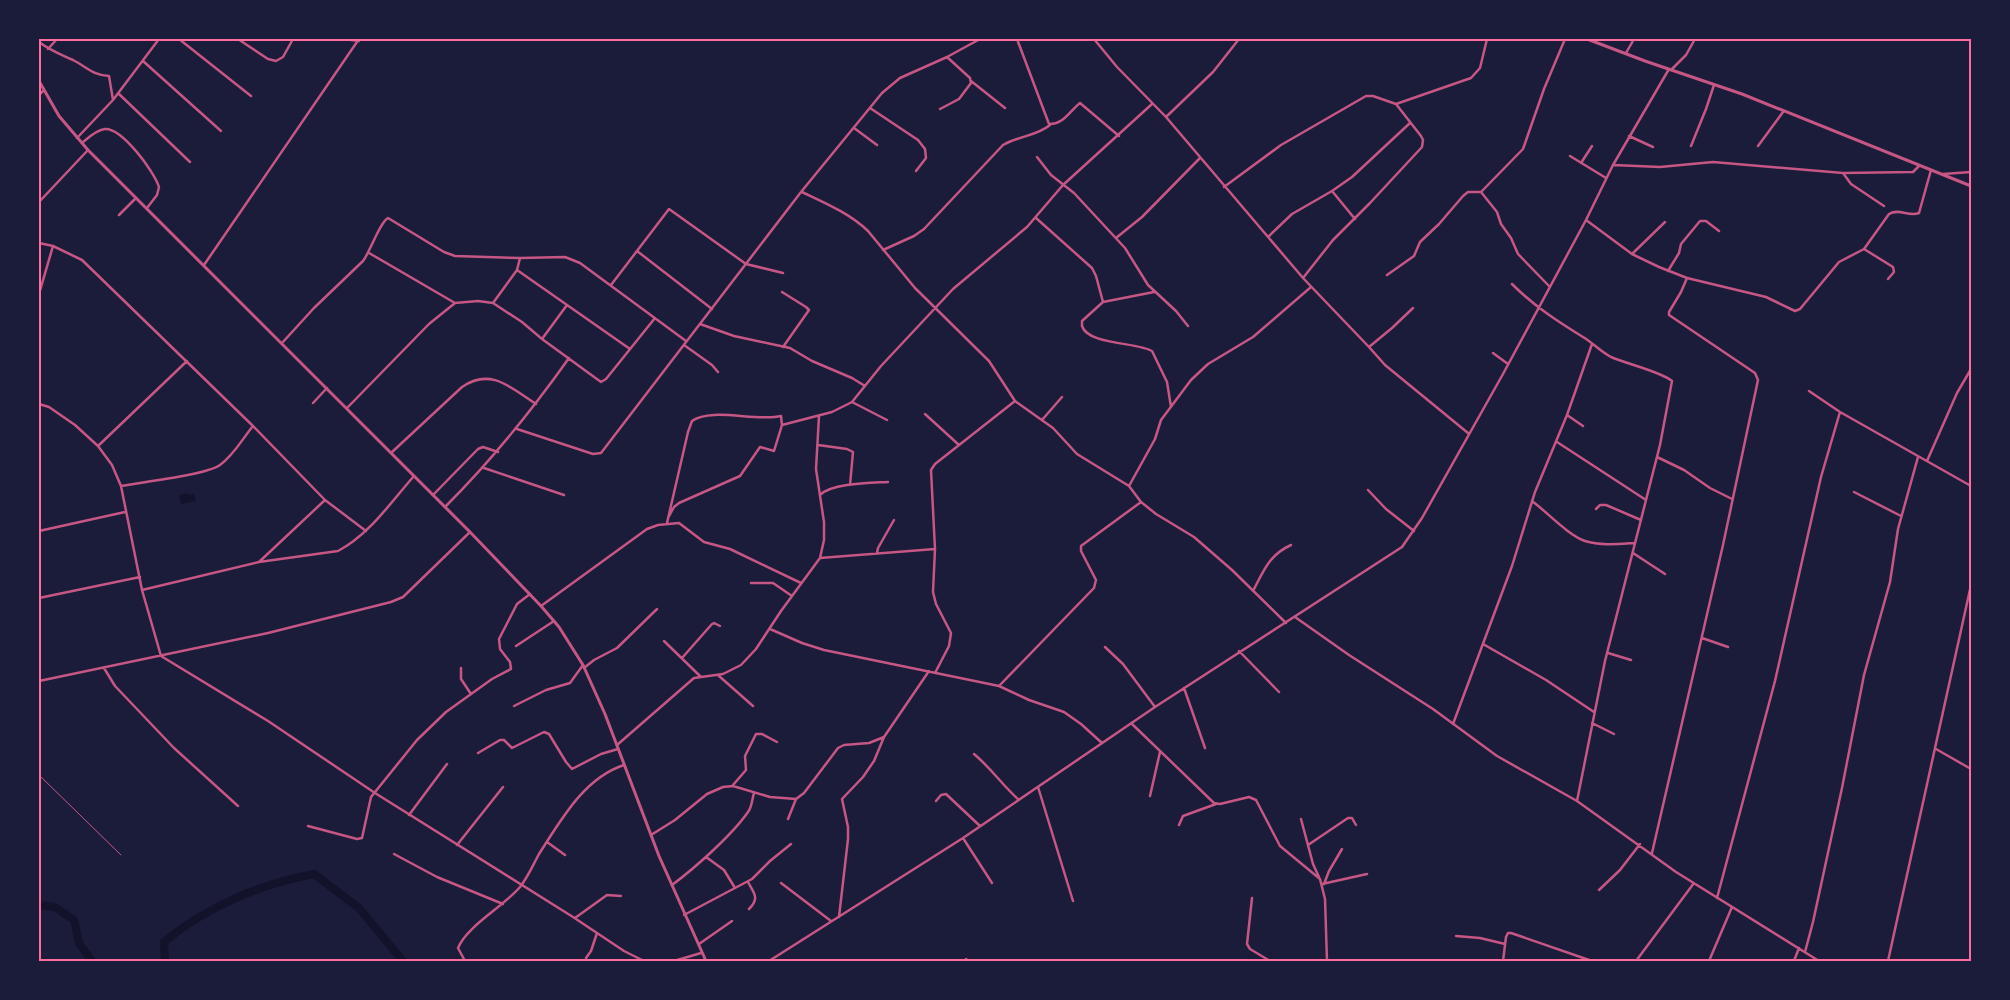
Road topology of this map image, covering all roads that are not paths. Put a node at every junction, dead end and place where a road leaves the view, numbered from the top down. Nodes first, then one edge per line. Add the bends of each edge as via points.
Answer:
1 (58, 39) edge
2 (159, 39) edge
3 (179, 39) edge
4 (238, 39) edge
5 (293, 39) edge
6 (344, 39) edge
7 (980, 39) edge
8 (1017, 39) edge
9 (1094, 39) edge
10 (1239, 39) edge
11 (1487, 39) edge
12 (1566, 39) edge
13 (1587, 39) edge
14 (1634, 39) edge
15 (1695, 39) edge
16 (359, 40) edge
17 (1594, 40) edge
18 (39, 42) edge
19 (48, 49) junction
20 (1626, 53) junction
21 (947, 57) junction
22 (143, 61) junction
23 (1670, 70) junction
24 (39, 81) edge
25 (971, 81) junction
26 (1714, 84) junction
27 (43, 91) junction
28 (119, 94) junction
29 (39, 95) edge
30 (250, 96) dead end
31 (113, 100) junction
32 (1152, 104) junction
33 (1396, 104) junction
34 (870, 108) junction
35 (1004, 108) dead end
36 (940, 109) dead end
37 (1783, 112) junction
38 (1166, 117) junction
39 (1410, 123) junction
40 (1050, 125) junction
41 (854, 128) junction
42 (220, 131) dead end
43 (1119, 136) junction
44 (1629, 136) junction
45 (77, 138) junction
46 (82, 143) junction
47 (877, 145) dead end
48 (1592, 146) dead end
49 (1691, 146) dead end
50 (1758, 146) dead end
51 (1653, 147) dead end
52 (88, 150) junction
53 (1570, 156) dead end
54 (1037, 157) dead end
55 (1200, 158) junction
56 (190, 162) dead end
57 (1581, 163) junction
58 (1613, 165) junction
59 (1919, 166) junction
60 (1931, 170) junction
61 (916, 171) dead end
62 (1971, 172) edge
63 (1843, 173) junction
64 (1942, 174) junction
65 (1606, 178) junction
66 (1063, 185) junction
67 (1224, 186) junction
68 (1971, 186) edge
69 (1332, 191) junction
70 (801, 192) junction
71 (1481, 192) junction
72 (136, 198) junction
73 (39, 202) edge
74 (1884, 206) dead end
75 (147, 208) junction
76 (119, 215) dead end
77 (1036, 218) junction
78 (1355, 219) junction
79 (1586, 220) junction
80 (1666, 222) dead end
81 (1719, 231) dead end
82 (1116, 238) junction
83 (1268, 238) junction
84 (39, 242) edge
85 (54, 246) junction
86 (1864, 248) junction
87 (883, 250) junction
88 (637, 251) junction
89 (369, 253) junction
90 (1632, 254) junction
91 (520, 258) junction
92 (746, 264) junction
93 (204, 265) junction
94 (517, 270) junction
95 (1668, 271) junction
96 (783, 273) dead end
97 (1387, 276) dead end
98 (1303, 278) junction
99 (1687, 278) junction
100 (1888, 279) dead end
101 (1512, 284) dead end
102 (611, 285) junction
103 (1312, 287) junction
104 (1550, 287) junction
105 (782, 292) dead end
106 (1154, 292) junction
107 (39, 294) edge
108 (1103, 302) junction
109 (455, 303) junction
110 (493, 303) junction
111 (567, 305) junction
112 (936, 307) junction
113 (1413, 308) dead end
114 (712, 309) junction
115 (1539, 309) junction
116 (655, 318) junction
117 (700, 324) junction
118 (1188, 326) dead end
119 (542, 338) junction
120 (686, 341) junction
121 (282, 343) junction
122 (1592, 344) junction
123 (684, 345) junction
124 (783, 347) junction
125 (1369, 347) junction
126 (630, 349) junction
127 (1493, 353) dead end
128 (569, 358) junction
129 (187, 361) junction
130 (1508, 364) junction
131 (1971, 369) edge
132 (718, 372) dead end
133 (864, 386) junction
134 (327, 388) junction
135 (1809, 391) dead end
136 (1062, 397) dead end
137 (1016, 401) junction
138 (852, 402) junction
139 (313, 403) dead end
140 (39, 404) edge
141 (536, 404) junction
142 (1172, 407) junction
143 (347, 408) junction
144 (1840, 412) junction
145 (925, 414) dead end
146 (1567, 415) junction
147 (819, 416) junction
148 (887, 420) dead end
149 (1042, 420) junction
150 (782, 425) junction
151 (253, 426) junction
152 (1584, 426) dead end
153 (517, 429) junction
154 (1468, 433) junction
155 (1557, 442) junction
156 (959, 445) junction
157 (98, 446) junction
158 (817, 446) junction
159 (498, 452) junction
160 (390, 453) junction
161 (1657, 457) junction
162 (1918, 457) junction
163 (1927, 461) junction
164 (484, 468) junction
165 (414, 476) junction
166 (888, 482) dead end
167 (850, 485) junction
168 (121, 486) junction
169 (1129, 486) junction
170 (1971, 486) edge
171 (1368, 490) dead end
172 (1854, 492) dead end
173 (433, 495) junction
174 (564, 495) dead end
175 (820, 495) junction
176 (1732, 499) junction
177 (325, 500) junction
178 (1646, 500) junction
179 (1532, 501) junction
180 (1141, 502) junction
181 (445, 507) junction
182 (1596, 509) dead end
183 (125, 512) junction
184 (1901, 516) junction
185 (668, 518) junction
186 (894, 520) dead end
187 (1641, 520) junction
188 (667, 523) junction
189 (39, 531) edge
190 (1414, 531) junction
191 (366, 532) junction
192 (470, 532) junction
193 (1635, 543) junction
194 (1291, 545) dead end
195 (935, 549) junction
196 (877, 553) junction
197 (1634, 553) junction
198 (820, 558) junction
199 (259, 562) junction
200 (1665, 574) dead end
201 (140, 577) junction
202 (751, 582) dead end
203 (801, 583) junction
204 (1971, 585) edge
205 (142, 590) junction
206 (1253, 591) junction
207 (530, 594) junction
208 (792, 596) junction
209 (39, 598) edge
210 (541, 606) junction
211 (658, 609) dead end
212 (1295, 617) junction
213 (554, 621) junction
214 (1286, 623) junction
215 (720, 626) dead end
216 (770, 628) junction
217 (1702, 638) junction
218 (664, 640) dead end
219 (1483, 644) junction
220 (516, 646) dead end
221 (1106, 647) dead end
222 (1728, 647) dead end
223 (1239, 651) junction
224 (1608, 653) junction
225 (161, 656) junction
226 (682, 658) junction
227 (1631, 660) dead end
228 (584, 666) junction
229 (104, 667) junction
230 (461, 668) dead end
231 (929, 672) junction
232 (935, 672) junction
233 (719, 675) junction
234 (701, 677) junction
235 (39, 681) edge
236 (999, 686) junction
237 (1184, 688) junction
238 (1279, 692) dead end
239 (471, 694) junction
240 (514, 706) dead end
241 (753, 706) dead end
242 (1154, 707) junction
243 (1594, 712) junction
244 (1131, 723) junction
245 (1592, 723) junction
246 (1453, 724) junction
247 (1614, 734) dead end
248 (884, 737) junction
249 (777, 742) dead end
250 (1102, 744) junction
251 (617, 747) junction
252 (1205, 748) dead end
253 (1936, 748) junction
254 (1160, 752) junction
255 (478, 753) dead end
256 (974, 754) dead end
257 (447, 764) dead end
258 (624, 765) junction
259 (1971, 769) edge
260 (39, 775) edge
261 (733, 786) junction
262 (502, 787) dead end
263 (1038, 787) junction
264 (754, 793) junction
265 (375, 794) junction
266 (1150, 796) dead end
267 (796, 799) junction
268 (1019, 800) junction
269 (936, 801) dead end
270 (1577, 801) junction
271 (1216, 804) junction
272 (238, 806) dead end
273 (409, 815) junction
274 (788, 819) dead end
275 (1301, 819) dead end
276 (1179, 825) dead end
277 (1356, 825) dead end
278 (308, 826) dead end
279 (980, 826) junction
280 (650, 835) junction
281 (962, 838) junction
282 (547, 842) junction
283 (791, 844) dead end
284 (1640, 844) junction
285 (457, 845) junction
286 (1308, 846) junction
287 (1342, 849) dead end
288 (394, 854) dead end
289 (1652, 854) junction
290 (121, 855) dead end
291 (565, 855) dead end
292 (706, 858) junction
293 (1367, 874) dead end
294 (1320, 879) junction
295 (748, 882) junction
296 (780, 883) dead end
297 (992, 883) dead end
298 (1694, 883) junction
299 (1323, 884) junction
300 (521, 885) junction
301 (672, 885) junction
302 (735, 888) junction
303 (1599, 890) dead end
304 (621, 896) dead end
305 (1252, 898) dead end
306 (1717, 898) junction
307 (1073, 901) dead end
308 (503, 904) junction
309 (1732, 907) junction
310 (749, 909) dead end
311 (684, 915) junction
312 (839, 917) junction
313 (574, 918) junction
314 (732, 921) dead end
315 (831, 922) junction
316 (597, 933) junction
317 (1456, 936) dead end
318 (1505, 944) junction
319 (698, 945) junction
320 (1799, 948) junction
321 (1805, 952) junction
322 (701, 953) junction
323 (586, 958) dead end
324 (465, 961) edge
325 (644, 961) edge
326 (674, 961) edge
327 (706, 961) edge
328 (769, 961) edge
329 (1270, 961) edge
330 (1327, 961) edge
331 (1503, 961) edge
332 (1592, 961) edge
333 (1636, 961) edge
334 (1709, 961) edge
335 (1794, 961) edge
336 (1819, 961) edge
337 (1888, 961) edge

1 - 19 street
2 - 22 street
3 - 30 street
4 - 5 street via 276,61 283,57
6 - 16 street
7 - 21 street
8 - 40 street
9 - 32 street
10 - 38 street via 1212,72
11 - 33 street via 1480,68 1471,78
12 - 71 street via 1523,149
13 - 17 street
14 - 20 street
15 - 23 street via 1686,55
16 - 93 street
17 - 20 street
18 - 19 street
19 - 31 street via 94,74 108,76
20 - 23 street
21 - 25 street
21 - 34 street via 900,78 882,92
22 - 28 street
22 - 42 street
23 - 26 street
23 - 44 street
24 - 27 street
25 - 35 street
25 - 36 street via 959,99
26 - 37 street
26 - 49 street
27 - 29 street
27 - 45 street
28 - 31 street
28 - 56 street
31 - 45 street
32 - 38 street
32 - 43 street
33 - 39 street
33 - 67 street via 1366,96 1281,145
34 - 41 street
34 - 61 street via 921,144 926,158
37 - 50 street
37 - 59 street
38 - 55 street
39 - 69 street via 1352,177
39 - 78 street via 1423,140 1422,147
40 - 43 street via 1069,116 1080,103
40 - 87 street via 1003,145 924,229
41 - 47 street
41 - 70 street
43 - 66 street
44 - 51 street
44 - 58 street
45 - 46 street
46 - 52 street
46 - 75 street via 97,131 108,129 133,149 159,187
48 - 57 street
52 - 72 street
52 - 73 street
53 - 57 street
54 - 66 street
55 - 67 street
55 - 82 street via 1142,217
57 - 65 street
58 - 63 street via 1713,162
58 - 65 street
59 - 60 street
59 - 63 street via 1913,172
60 - 64 street
60 - 86 street via 1919,213 1889,214
62 - 64 street
63 - 74 street via 1851,184
64 - 68 street
65 - 79 street
66 - 77 street
66 - 82 street
67 - 83 street
69 - 78 street
69 - 83 street via 1292,214
70 - 87 street via 856,219
70 - 92 street
71 - 97 street via 1468,192 1463,196 1420,242 1415,255
71 - 104 street via 1497,212 1518,254
72 - 75 street
72 - 76 street
75 - 93 street
77 - 108 street via 1092,268
77 - 112 street
78 - 98 street via 1332,240
79 - 90 street
79 - 104 street
80 - 90 street
81 - 95 street via 1706,221 1700,221 1681,244
82 - 106 street
83 - 98 street
84 - 85 street
85 - 107 street
85 - 129 street via 82,260
86 - 99 street via 1839,262 1795,311 1766,297
86 - 100 street via 1893,267 1894,272
87 - 112 street via 914,288
88 - 92 street via 669,209
88 - 102 street
88 - 114 street
89 - 91 street via 388,218 455,256
89 - 109 street
89 - 121 street
90 - 95 street
91 - 94 street
91 - 102 street via 566,257
92 - 96 street
92 - 114 street
93 - 121 street
94 - 110 street
94 - 111 street
95 - 99 street
98 - 103 street
99 - 176 street via 1670,315 1757,375
101 - 115 street
102 - 116 street
103 - 125 street
103 - 142 street via 1242,344 1208,364 1191,380
104 - 115 street
105 - 124 street via 809,310
106 - 108 street
106 - 118 street
108 - 142 street via 1082,321 1082,329 1096,337 1152,351 1167,382
109 - 110 street
109 - 143 street via 429,324
110 - 119 street
111 - 119 street
111 - 126 street
112 - 133 street
112 - 137 street via 989,361
113 - 125 street
114 - 117 street
115 - 122 street
115 - 130 street
116 - 120 street
116 - 126 street
117 - 120 street
117 - 124 street
119 - 128 street
120 - 123 street
121 - 134 street
122 - 146 street
122 - 161 street via 1611,356 1672,381
123 - 132 street
123 - 153 street via 599,454
124 - 133 street
125 - 154 street via 1396,376
126 - 128 street via 601,382
127 - 130 street
128 - 141 street
129 - 151 street
129 - 157 street
130 - 154 street
131 - 163 street
133 - 138 street
134 - 139 street
134 - 143 street
135 - 144 street
136 - 149 street
137 - 149 street
137 - 156 street
138 - 147 street
138 - 148 street
140 - 157 street via 58,412
141 - 153 street
141 - 160 street via 497,380 472,380
142 - 169 street via 1161,420 1155,439
143 - 160 street
144 - 162 street
144 - 306 street via 1821,477 1779,665
145 - 156 street
146 - 152 street
146 - 155 street
147 - 150 street
147 - 158 street
149 - 169 street via 1077,454
150 - 185 street via 774,451 760,448 740,476 679,503
150 - 185 street via 781,416 724,415 695,419 689,426
151 - 168 street via 219,466
151 - 177 street
153 - 159 street
154 - 190 street
155 - 178 street
155 - 179 street
156 - 195 street via 931,470
157 - 168 street via 112,465
158 - 167 street via 853,452
158 - 175 street
159 - 164 street
159 - 173 street via 482,447 478,449
160 - 165 street
161 - 176 street
161 - 178 street
162 - 163 street
162 - 184 street
163 - 170 street
164 - 174 street
164 - 181 street
165 - 173 street
165 - 191 street
166 - 167 street
167 - 175 street via 826,490
168 - 183 street
169 - 180 street
171 - 190 street
172 - 184 street
173 - 181 street
175 - 198 street via 824,540
176 - 217 street
177 - 191 street
177 - 199 street
178 - 187 street
179 - 193 street via 1585,540 1608,544
179 - 219 street
180 - 206 street via 1194,537
180 - 236 street via 1081,546 1096,580 1094,588
181 - 192 street
182 - 187 street via 1606,505
183 - 189 street
183 - 201 street
184 - 321 street via 1890,582 1864,675
185 - 188 street
186 - 196 street
187 - 193 street
188 - 203 street via 679,523 704,542 730,549
188 - 210 street via 647,529
190 - 212 street via 1402,547
191 - 199 street via 338,551
192 - 207 street
192 - 225 street via 403,597 391,602
193 - 197 street
194 - 206 street via 1270,559
195 - 196 street
195 - 232 street via 934,598 951,633 949,646
196 - 198 street
197 - 200 street
197 - 224 street
198 - 203 street
199 - 205 street
201 - 205 street
201 - 209 street
202 - 208 street via 774,583
203 - 208 street
204 - 253 street
205 - 225 street
206 - 214 street
207 - 210 street
207 - 239 street via 517,604 499,640 500,650 510,662 511,669
208 - 216 street
210 - 213 street
211 - 228 street via 617,648
212 - 214 street
212 - 246 street
213 - 220 street
213 - 228 street
214 - 223 street
215 - 226 street via 712,624
216 - 231 street via 813,647
216 - 233 street via 746,661
217 - 222 street
217 - 289 street
218 - 226 street
219 - 243 street
219 - 246 street
221 - 242 street via 1123,664
223 - 237 street
223 - 238 street
224 - 227 street
224 - 243 street
225 - 229 street
225 - 265 street via 268,721
226 - 234 street
228 - 240 street via 570,683 546,690
228 - 251 street
229 - 235 street
229 - 272 street via 115,686 174,748
230 - 239 street via 460,680
231 - 232 street
231 - 248 street
232 - 236 street
233 - 234 street
233 - 241 street
234 - 251 street via 692,679
236 - 250 street via 1064,712
237 - 242 street
237 - 252 street
239 - 265 street via 425,731
242 - 244 street
243 - 245 street
244 - 250 street
244 - 254 street
245 - 247 street
245 - 270 street
246 - 270 street via 1496,756
248 - 267 street via 838,748
248 - 312 street via 874,761 842,799 848,839
249 - 261 street via 756,734 745,756 746,770
250 - 263 street
251 - 255 street via 574,769 549,734 544,732 512,748 500,740
251 - 258 street
253 - 259 street
253 - 337 street
254 - 266 street
254 - 271 street
256 - 268 street
257 - 273 street
258 - 280 street
258 - 282 street via 608,770 592,782
260 - 290 lane
261 - 264 street
261 - 280 street via 715,790
262 - 285 street
263 - 268 street
263 - 307 street
264 - 267 street
264 - 292 street via 748,811
265 - 273 street
265 - 278 street via 370,801 360,839
267 - 274 street
268 - 279 street
269 - 279 street via 946,794
270 - 284 street
271 - 276 street via 1183,816
271 - 294 street via 1250,797 1254,799 1280,846
273 - 285 street
275 - 286 street
277 - 286 street via 1352,818 1348,818
279 - 281 street
280 - 301 street
281 - 297 street
281 - 312 street
282 - 291 street
282 - 300 street
283 - 295 street
284 - 289 street
284 - 303 street
285 - 300 street
286 - 294 street
287 - 299 street
288 - 308 street
289 - 298 street
292 - 301 street
292 - 302 street via 724,870
293 - 299 street
294 - 299 street
295 - 302 street
295 - 310 street via 756,900
296 - 315 street
298 - 306 street
298 - 333 street
299 - 330 street
300 - 308 street
300 - 313 street
301 - 311 street
302 - 311 street
304 - 313 street via 602,898
305 - 329 street via 1247,944
306 - 309 street
308 - 324 street via 458,946
309 - 320 street
309 - 334 street
311 - 319 street
312 - 315 street
313 - 316 street
314 - 319 street
315 - 328 street
316 - 323 street
316 - 325 street
317 - 318 street
318 - 331 street
318 - 332 street via 1507,935 1511,933
319 - 322 street
320 - 321 street
320 - 335 street
321 - 336 street
322 - 326 street
322 - 327 street

